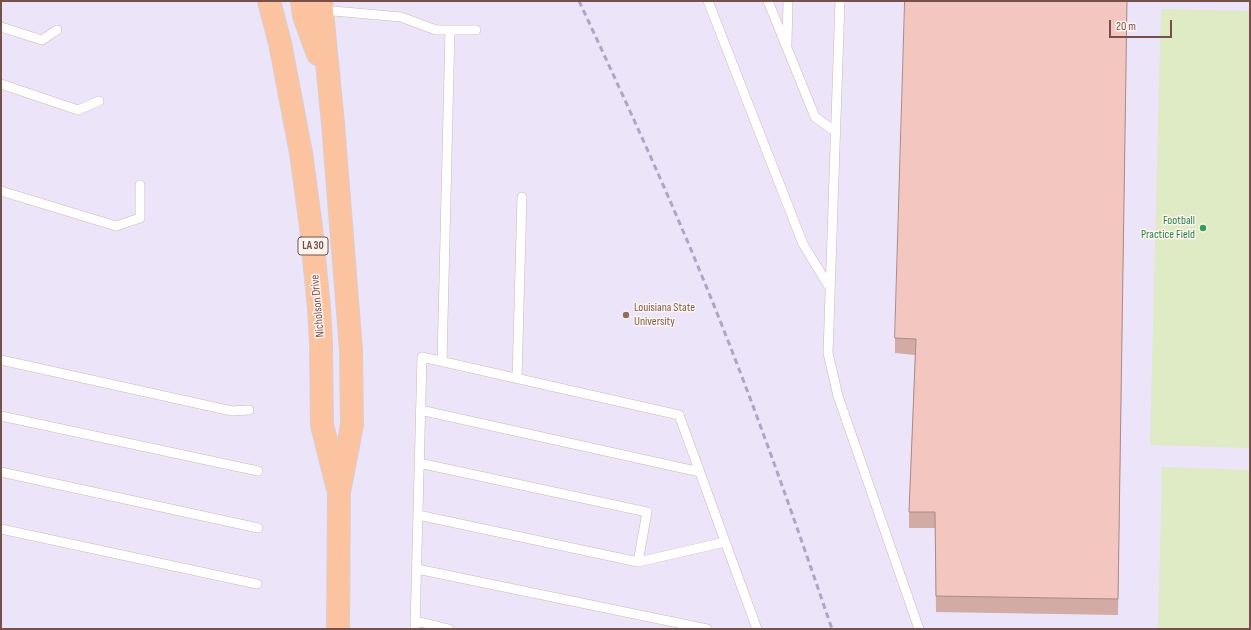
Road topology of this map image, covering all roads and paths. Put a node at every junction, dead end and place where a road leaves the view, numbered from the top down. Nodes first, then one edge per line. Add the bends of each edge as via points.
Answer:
1 (269, 1) edge
2 (302, 1) edge
3 (708, 1) edge
4 (768, 1) edge
5 (788, 1) edge
6 (840, 1) edge
7 (321, 5) edge
8 (1, 27) edge
9 (57, 30) dead end
10 (450, 30) junction
11 (476, 30) dead end
12 (787, 48) junction
13 (1, 84) edge
14 (329, 88) junction
15 (100, 101) dead end
16 (836, 132) junction
17 (140, 185) dead end
18 (1, 190) edge
19 (522, 197) dead end
20 (830, 288) junction
21 (1, 360) edge
22 (442, 362) junction
23 (517, 379) junction
24 (249, 410) dead end
25 (420, 410) junction
26 (1, 416) edge
27 (419, 463) junction
28 (258, 471) dead end
29 (1, 472) edge
30 (700, 472) junction
31 (339, 492) junction
32 (418, 516) junction
33 (258, 528) dead end
34 (1, 529) edge
35 (725, 542) junction
36 (638, 562) junction
37 (417, 569) junction
38 (257, 584) dead end
39 (415, 625) edge
40 (338, 629) edge
41 (449, 629) edge
42 (707, 629) edge
43 (757, 629) edge
44 (919, 629) edge

1 - 31 main road, Nicholson Drive / LA 30 via 280,43 301,152 311,227 321,343 322,425
2 - 14 main road via 304,16
3 - 20 lane via 803,244
4 - 12 lane
5 - 12 lane
6 - 16 lane
7 - 10 lane via 401,17 436,30
7 - 14 main road, Nicholson Drive / LA 30
8 - 9 lane via 42,40
10 - 11 lane
10 - 22 lane
12 - 16 lane via 815,117
13 - 15 lane via 78,110
14 - 31 main road, Nicholson Drive / LA 30 via 351,350 352,425
16 - 20 lane
17 - 18 lane via 140,218 116,226
19 - 23 lane
20 - 44 lane via 828,352 838,396
21 - 24 lane via 232,411
22 - 23 lane
22 - 25 lane via 422,357
23 - 30 lane via 679,415
25 - 27 lane
25 - 30 lane
26 - 28 lane
27 - 32 lane
27 - 36 lane via 647,512
29 - 33 lane
30 - 35 lane
31 - 40 main road, Nicholson Drive / LA 30
32 - 36 lane
32 - 37 lane
34 - 38 lane
35 - 36 lane
35 - 43 lane
37 - 39 lane
37 - 42 lane
39 - 41 lane

